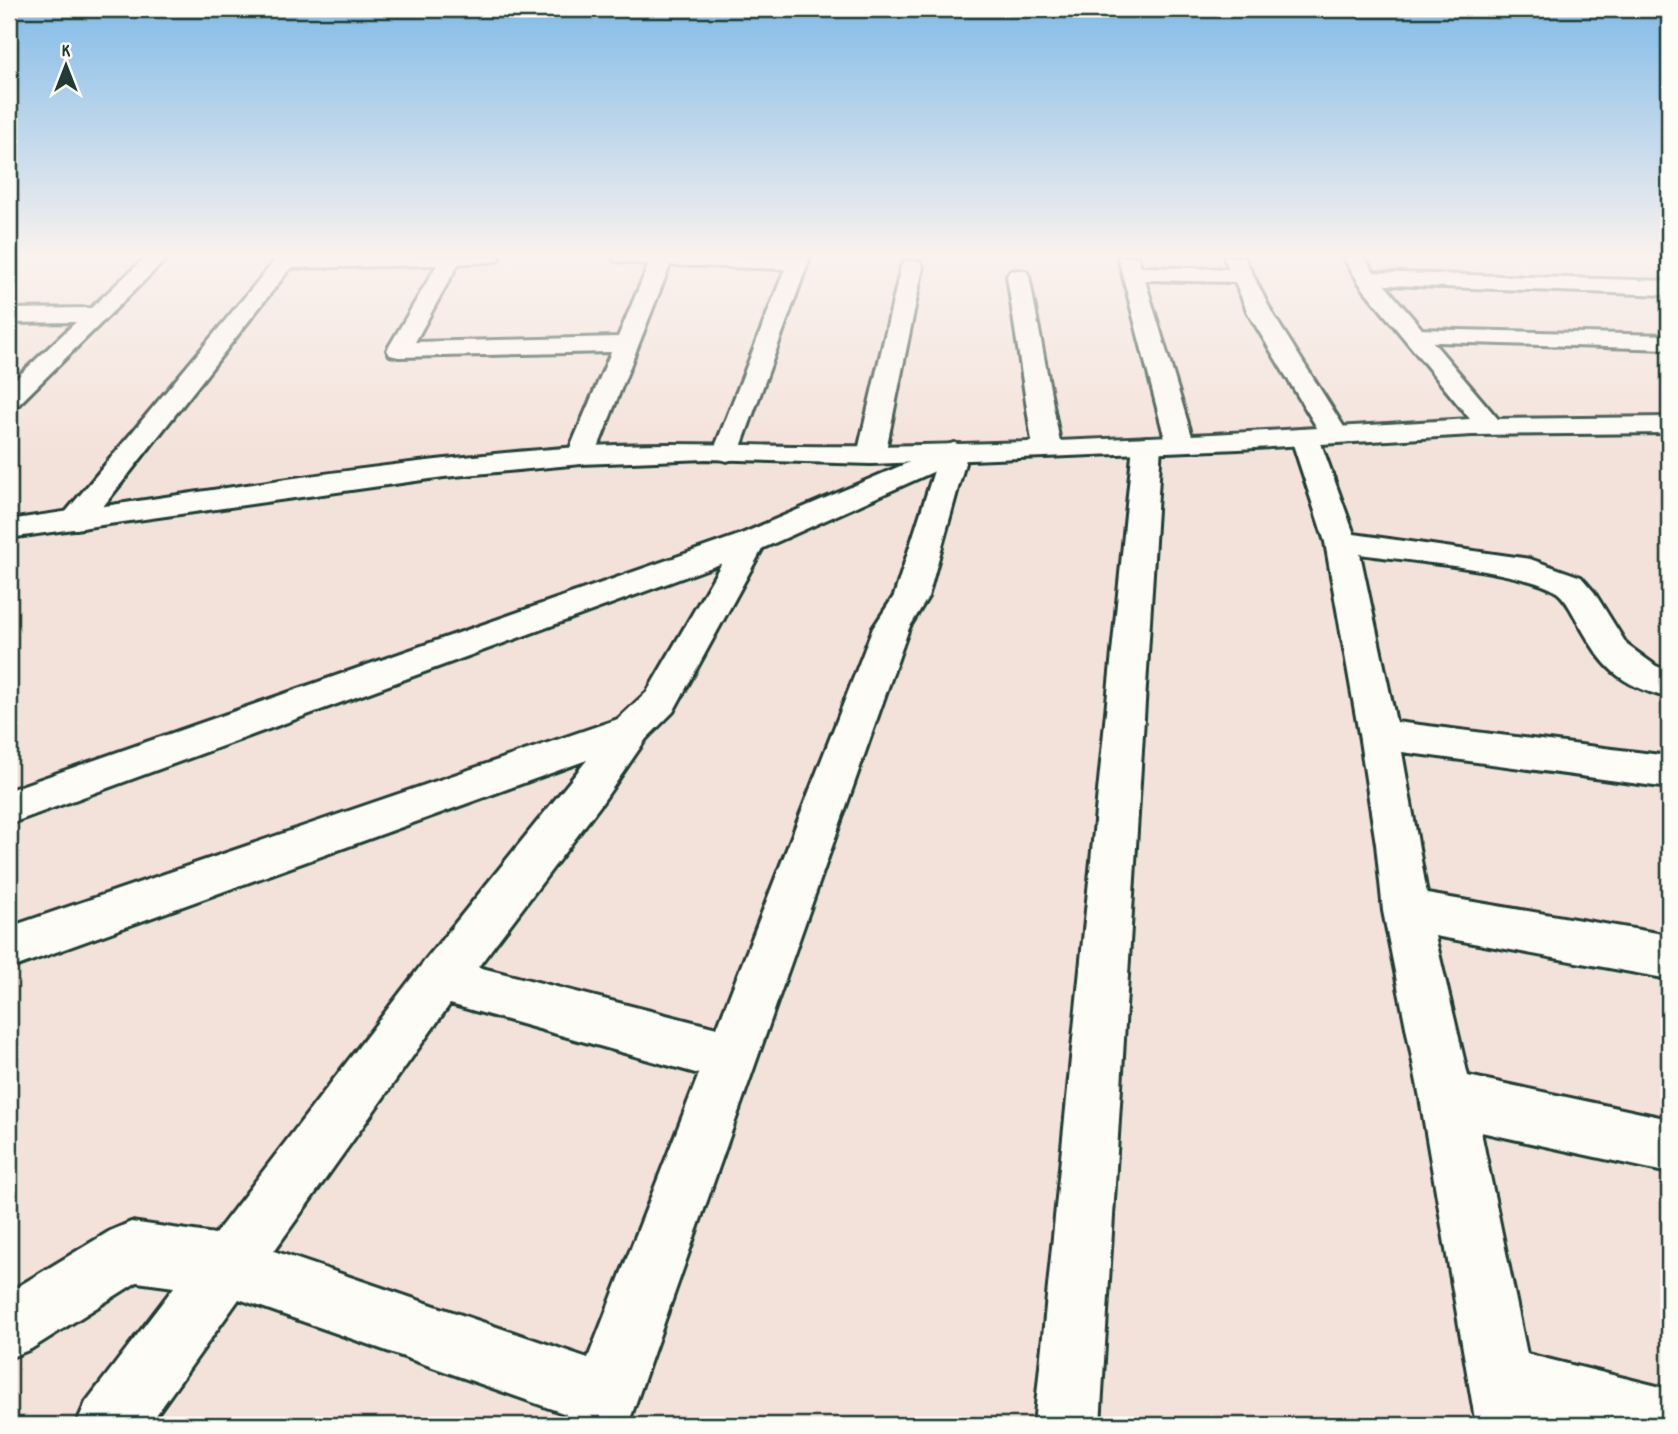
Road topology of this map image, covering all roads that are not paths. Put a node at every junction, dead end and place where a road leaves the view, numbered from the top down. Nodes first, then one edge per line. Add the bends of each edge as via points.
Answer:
1 (86, 324) edge
2 (235, 324) edge
3 (414, 324) edge
4 (635, 324) edge
5 (775, 324) edge
6 (900, 324) edge
7 (1026, 324) edge
8 (1141, 324) edge
9 (1265, 324) edge
10 (1405, 324) edge
11 (1415, 336) junction
12 (1669, 342) edge
13 (627, 344) junction
14 (9, 399) edge
15 (1669, 425) edge
16 (1491, 427) junction
17 (1320, 436) junction
18 (1164, 444) junction
19 (1047, 449) junction
20 (727, 452) junction
21 (954, 452) junction
22 (581, 454) junction
23 (871, 455) junction
24 (76, 520) junction
25 (9, 530) edge
26 (750, 542) junction
27 (1340, 542) junction
28 (1669, 685) edge
29 (632, 729) junction
30 (1379, 734) junction
31 (1669, 772) edge
32 (9, 807) edge
33 (1406, 911) junction
34 (9, 948) edge
35 (1669, 957) edge
36 (440, 979) junction
37 (730, 1057) junction
38 (1447, 1098) junction
39 (1669, 1146) edge
40 (226, 1265) junction
41 (9, 1327) edge
42 (1505, 1402) edge
43 (600, 1411) edge
44 (1669, 1422) edge
45 (109, 1425) edge
46 (1067, 1425) edge

1 - 14 street
2 - 24 street
3 - 13 street via 399,350
4 - 13 street
5 - 20 street
6 - 23 street
7 - 19 street
8 - 18 street
9 - 17 street
10 - 11 street
11 - 12 street
11 - 16 street
13 - 22 street
15 - 16 street
16 - 17 street
17 - 18 street
17 - 27 street
18 - 19 street
18 - 46 street
19 - 21 street
20 - 22 street
20 - 23 street
21 - 23 street
21 - 26 street
21 - 37 street via 911,597 891,628
22 - 24 street via 444,468
24 - 25 street
26 - 29 street via 660,702
26 - 32 street
27 - 28 street via 1530,569 1558,579 1577,592 1614,654 1643,675
27 - 30 street
29 - 34 street
29 - 36 street
30 - 31 street
30 - 33 street
33 - 35 street
33 - 38 street
36 - 37 street
36 - 40 street
37 - 43 street
38 - 39 street
38 - 42 street
40 - 41 street via 131,1252
40 - 43 street
40 - 45 street
42 - 44 street

